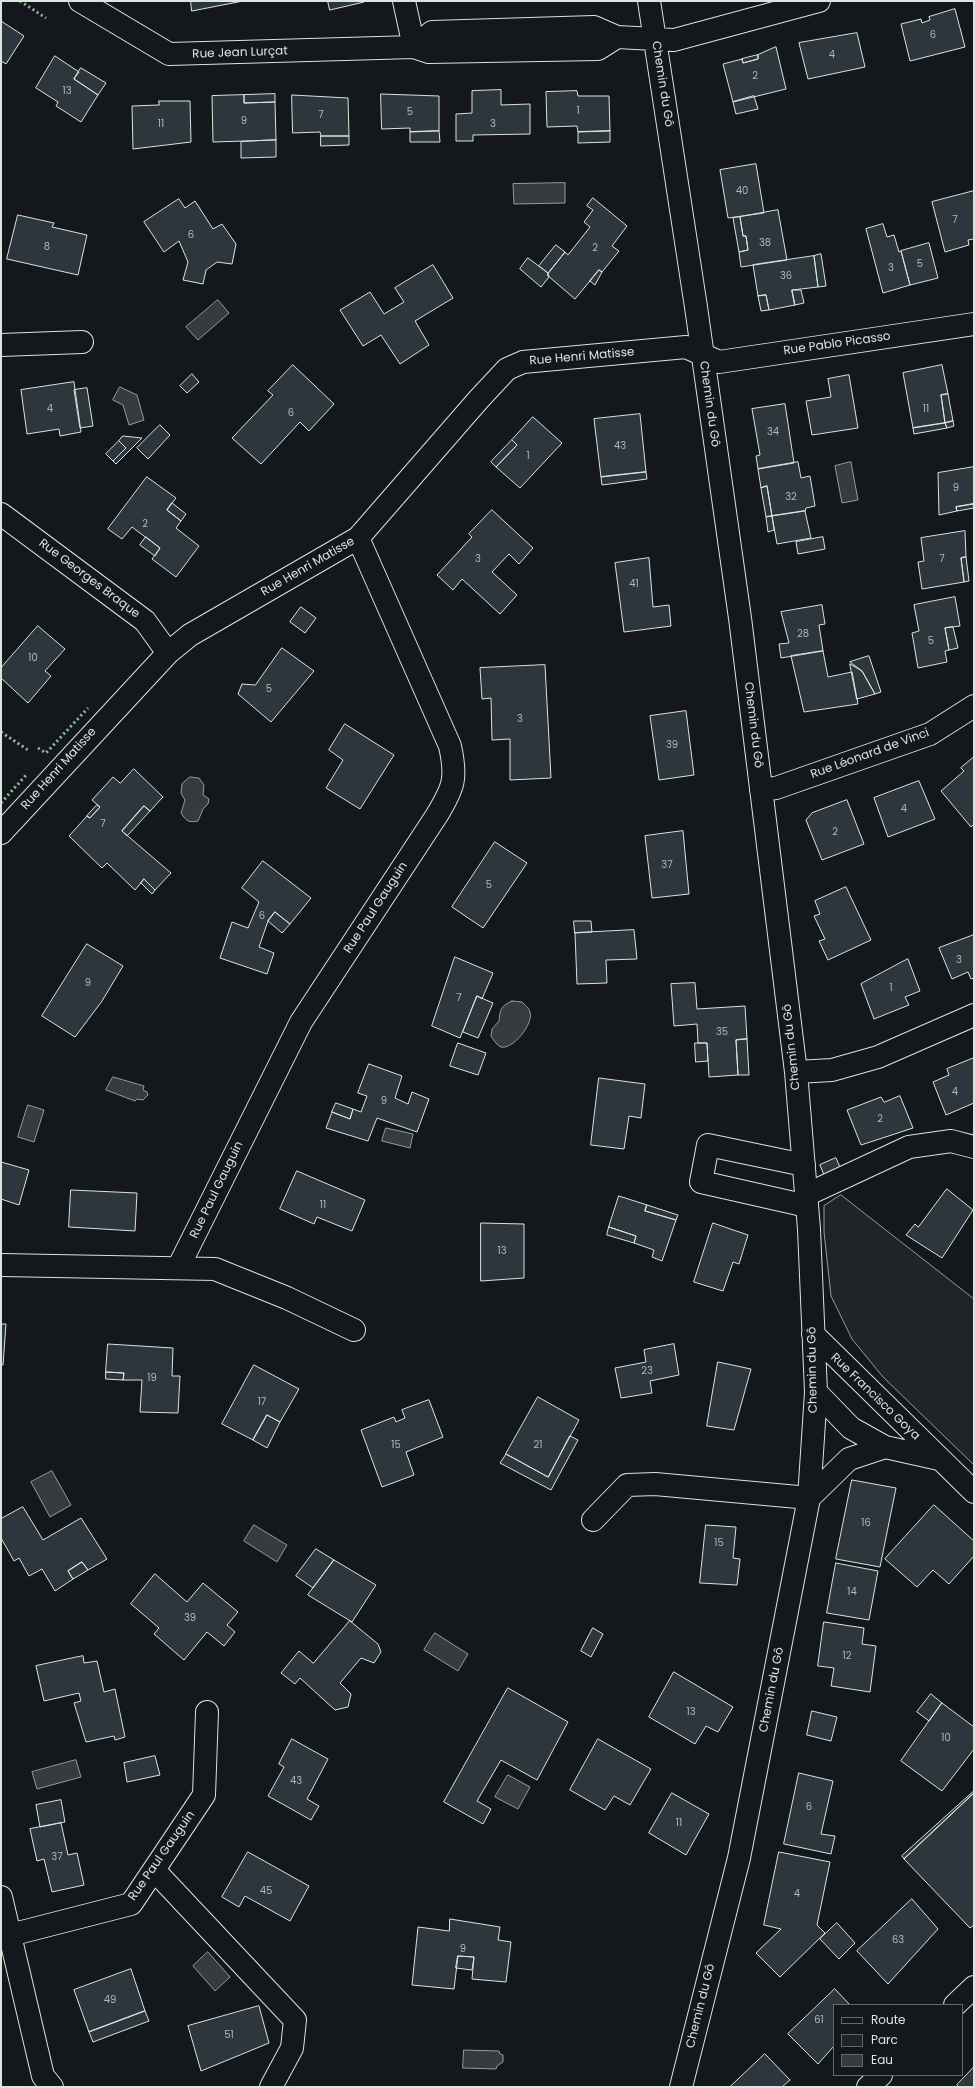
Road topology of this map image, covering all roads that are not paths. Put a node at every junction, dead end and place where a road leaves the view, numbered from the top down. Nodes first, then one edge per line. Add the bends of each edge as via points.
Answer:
1 (80, 1) edge
2 (404, 1) edge
3 (649, 1) edge
4 (819, 1) edge
5 (655, 38) junction
6 (414, 47) junction
7 (974, 324) edge
8 (82, 342) dead end
9 (1, 346) edge
10 (702, 354) junction
11 (1, 514) edge
12 (358, 538) junction
13 (168, 652) junction
14 (974, 706) edge
15 (762, 790) junction
16 (1, 833) edge
17 (974, 1015) edge
18 (796, 1072) junction
19 (974, 1147) edge
20 (804, 1165) junction
21 (807, 1200) junction
22 (1, 1265) edge
23 (178, 1268) junction
24 (354, 1330) dead end
25 (813, 1334) junction
26 (816, 1392) junction
27 (885, 1447) junction
28 (939, 1459) junction
29 (974, 1492) edge
30 (809, 1498) junction
31 (593, 1520) dead end
32 (207, 1712) dead end
33 (154, 1870) junction
34 (1, 1900) edge
35 (10, 1935) junction
36 (974, 1987) edge
37 (956, 2004) edge
38 (880, 2076) edge
39 (52, 2087) edge
40 (271, 2087) edge
41 (681, 2087) edge
42 (868, 2087) edge

1 - 6 street, Rue Jean Lurçat via 168,54
2 - 6 street
3 - 5 street, Chemin du Gô
4 - 5 street, Rue Jean Lurçat via 674,40
5 - 6 street, Rue Jean Lurçat via 617,37 598,49 429,52
5 - 10 street, Chemin du Gô
7 - 10 street, Rue Pablo Picasso via 719,362
8 - 9 street
10 - 12 street, Rue Henri Matisse via 686,347 523,362 507,369
10 - 15 street, Chemin du Gô
11 - 13 street, Rue Georges Braque via 145,621
12 - 13 street, Rue Henri Matisse via 190,635
12 - 23 street, Rue Paul Gauguin via 450,746 454,779 448,797 437,815 301,1022
13 - 16 street, Rue Henri Matisse
14 - 15 street, Rue Léonard de Vinci via 930,734 776,788
15 - 18 street, Chemin du Gô
17 - 18 street via 878,1057 832,1070
18 - 20 street, Chemin du Gô
19 - 21 street via 951,1141 909,1147
20 - 21 street, Chemin du Gô
20 - 21 street via 708,1145 701,1182
21 - 25 street, Chemin du Gô
22 - 23 street
23 - 24 street via 215,1269 287,1298
25 - 26 street, Chemin du Gô
25 - 28 street, Rue Francisco Goya
26 - 27 street via 851,1428
26 - 30 street, Chemin du Gô
27 - 28 street, Rue Francisco Goya
27 - 30 street via 849,1459
28 - 29 street, Rue Francisco Goya
30 - 31 street via 656,1484 627,1485
30 - 41 street, Chemin du Gô via 739,1858
32 - 33 street, Rue Paul Gauguin via 204,1795
33 - 35 street, Rue Paul Gauguin via 131,1904
33 - 40 street via 296,2020 292,2048
34 - 35 street
35 - 39 street via 43,2076
36 - 37 street
38 - 42 street

